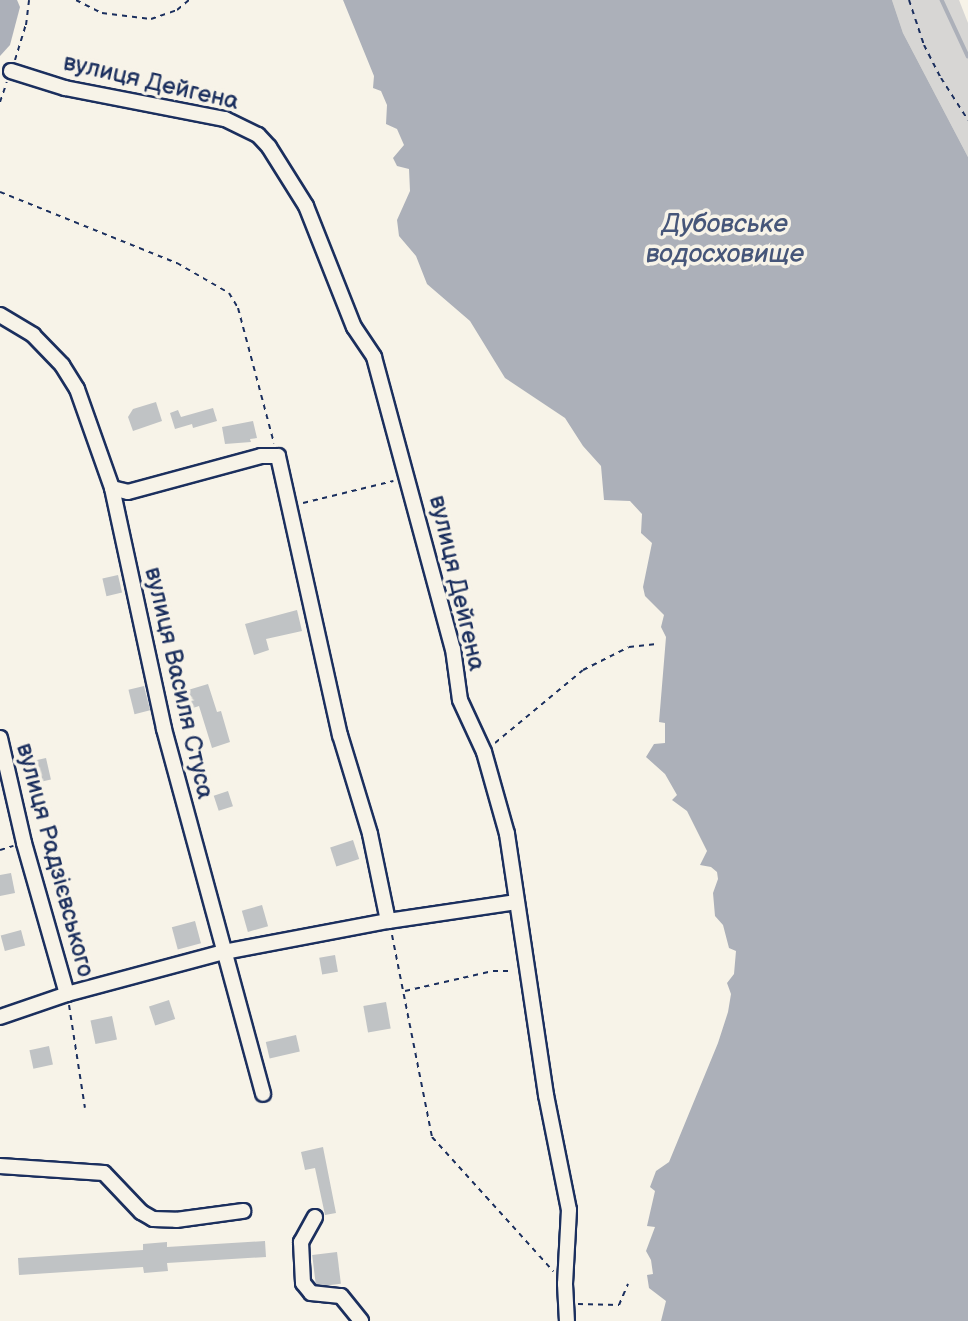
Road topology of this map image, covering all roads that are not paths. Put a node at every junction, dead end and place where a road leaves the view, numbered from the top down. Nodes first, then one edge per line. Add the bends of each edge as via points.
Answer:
1 (11, 71) road end
2 (0, 315) edge
3 (112, 488) junction
4 (0, 738) edge
5 (517, 902) junction
6 (388, 920) junction
7 (224, 952) junction
8 (67, 994) junction
9 (0, 1017) edge
10 (263, 1094) dead end
11 (0, 1166) edge
12 (243, 1211) dead end
13 (315, 1217) dead end
14 (361, 1321) edge
15 (567, 1321) edge

1 - 5 street, вулиця Дейгена via 65,88 225,119 258,135 270,147 306,206 354,327 374,357 453,649 460,700 484,752 507,834
2 - 3 street, вулиця Василя Стуса via 33,335 62,365 77,389
3 - 6 street via 128,492 261,456 278,456 340,734 370,834
3 - 7 street, вулиця Василя Стуса via 164,729
4 - 8 street, вулиця Радзієвського
5 - 6 street
5 - 15 street, вулиця Дейгена via 546,1095 569,1210
6 - 7 street
7 - 8 street
7 - 10 street, вулиця Василя Стуса
8 - 9 street
11 - 12 street via 104,1173 153,1219
13 - 14 street via 301,1241 303,1283 312,1293 341,1296

